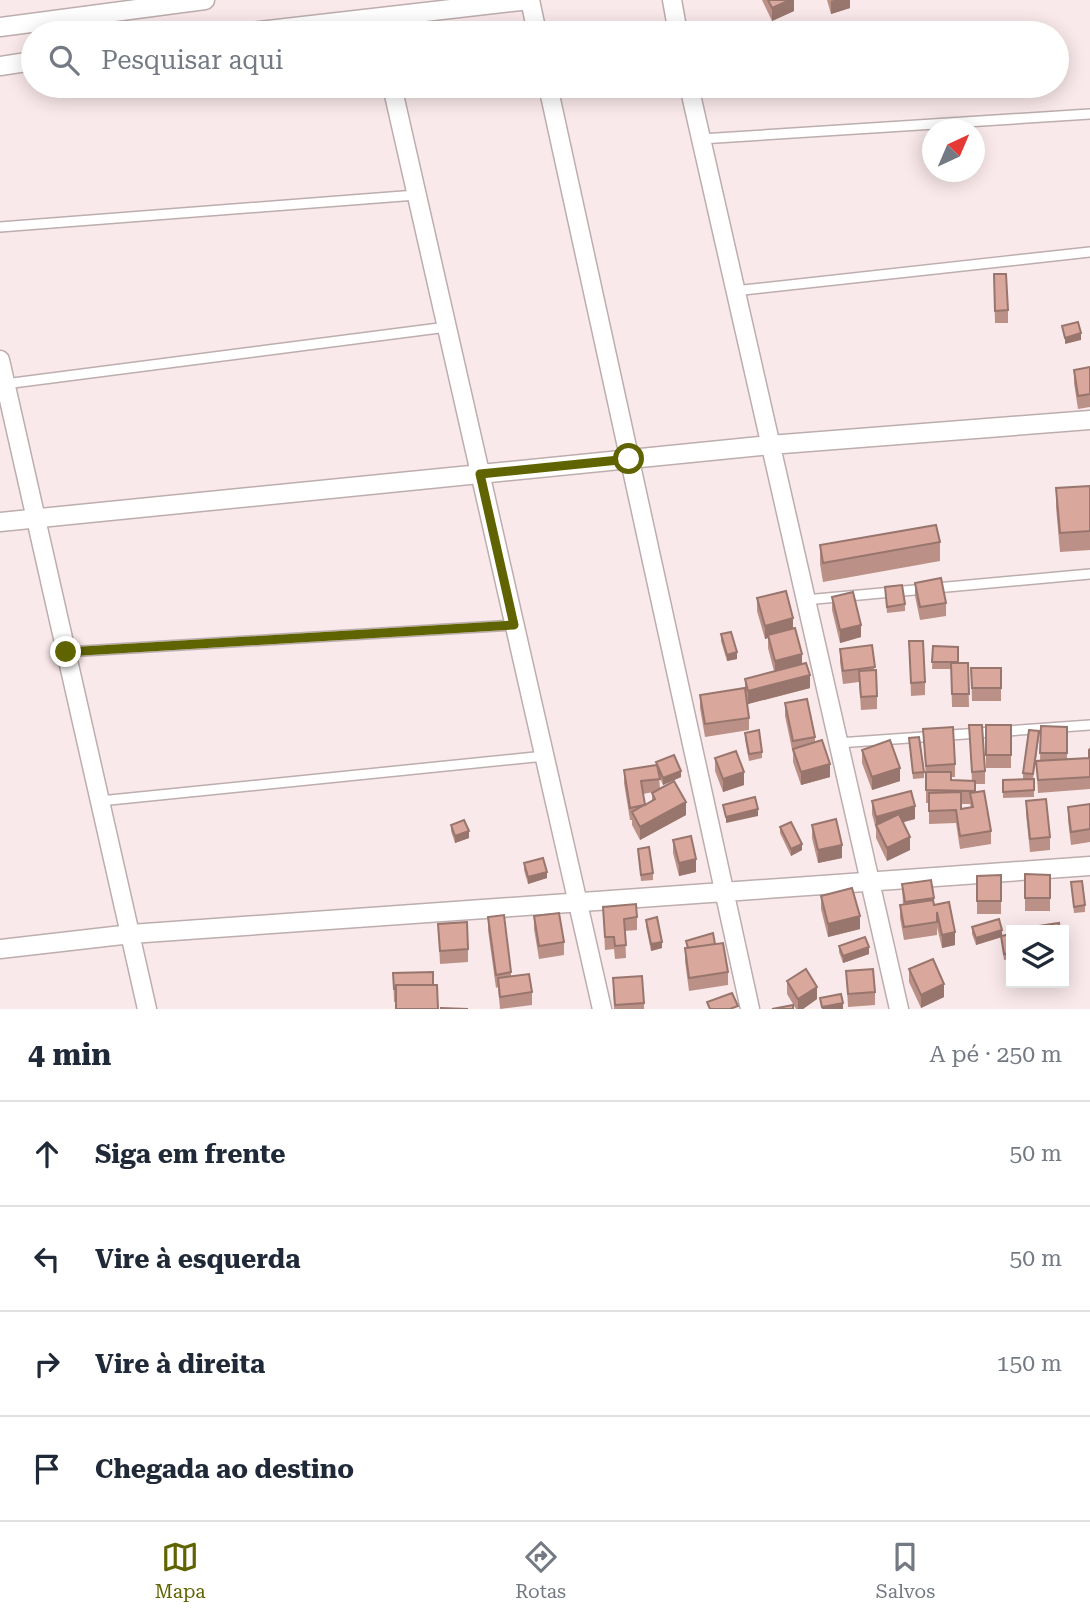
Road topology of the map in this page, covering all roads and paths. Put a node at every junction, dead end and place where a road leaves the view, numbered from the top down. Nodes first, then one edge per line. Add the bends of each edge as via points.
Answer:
1 (205, 0) edge
2 (530, 0) edge
3 (672, 0) edge
4 (75, 8) edge
5 (24, 21) edge
6 (403, 21) edge
7 (534, 21) edge
8 (676, 21) edge
9 (21, 22) edge
10 (0, 27) edge
11 (21, 63) edge
12 (0, 66) edge
13 (395, 98) edge
14 (551, 98) edge
15 (691, 98) edge
16 (1090, 114) edge
17 (699, 139) junction
18 (416, 195) junction
19 (0, 227) edge
20 (1090, 252) edge
21 (734, 291) junction
22 (447, 327) junction
23 (0, 360) edge
24 (5, 384) junction
25 (1090, 420) edge
26 (771, 445) junction
27 (629, 459) junction
28 (480, 474) junction
29 (36, 519) junction
30 (0, 522) edge
31 (1090, 574) edge
32 (805, 600) junction
33 (514, 625) junction
34 (66, 652) junction
35 (1090, 725) edge
36 (838, 743) junction
37 (545, 757) junction
38 (100, 801) junction
39 (1090, 866) edge
40 (870, 882) junction
41 (724, 892) junction
42 (578, 902) junction
43 (131, 934) junction
44 (0, 949) edge
45 (148, 1009) edge
46 (602, 1009) edge
47 (750, 1009) edge
48 (899, 1009) edge

1 - 4 street
2 - 6 street
2 - 7 street
3 - 8 street
4 - 5 street
9 - 10 street
11 - 12 street
13 - 18 street
14 - 27 street
15 - 17 street
16 - 17 lane
17 - 21 street
18 - 19 lane
18 - 22 street
20 - 21 lane
21 - 26 street
22 - 24 lane
22 - 28 street
23 - 24 street
24 - 29 street
25 - 26 street
26 - 27 street
26 - 32 street
27 - 28 street
27 - 41 street
28 - 29 street
28 - 33 street
29 - 30 street
29 - 34 street
31 - 32 lane
32 - 36 street
33 - 34 lane
33 - 37 street
34 - 38 street
35 - 36 lane
36 - 40 street
37 - 38 lane
37 - 42 street
38 - 43 street
39 - 40 street
40 - 41 street
40 - 48 street
41 - 42 street
41 - 47 street
42 - 43 street
42 - 46 street
43 - 44 street
43 - 45 street

